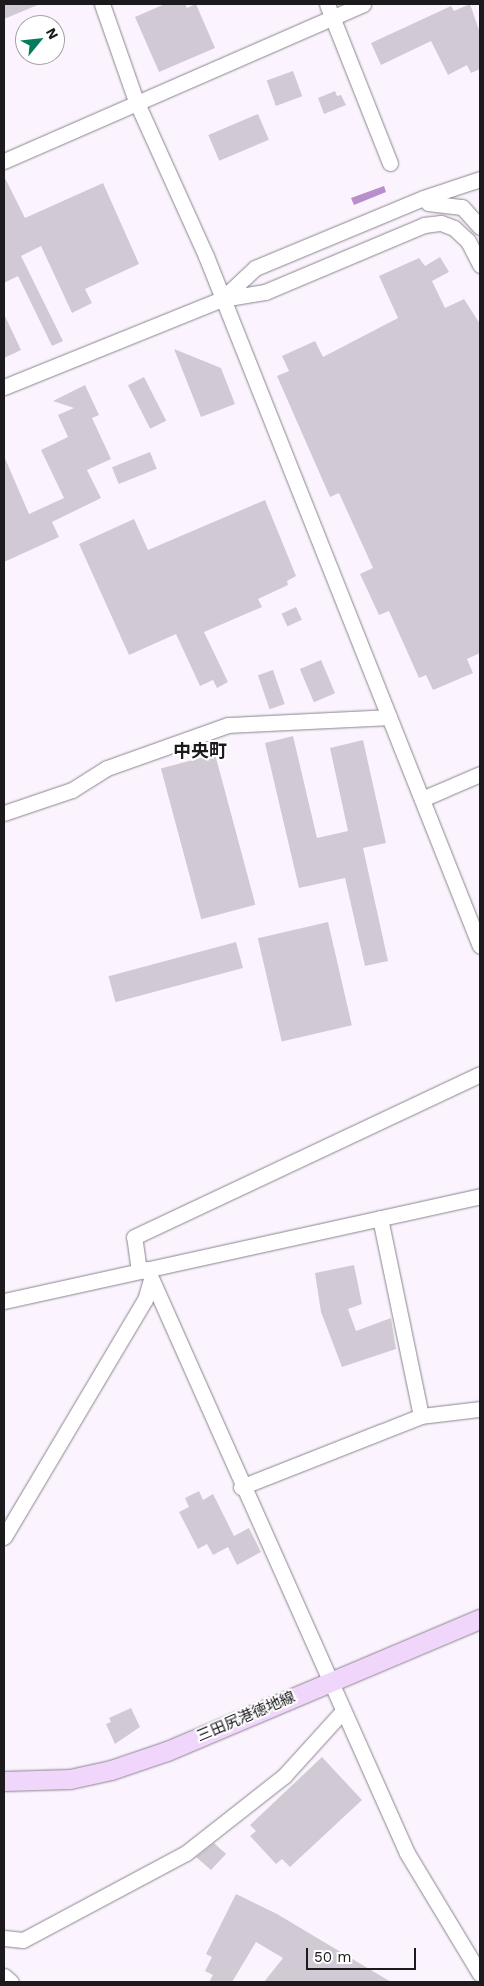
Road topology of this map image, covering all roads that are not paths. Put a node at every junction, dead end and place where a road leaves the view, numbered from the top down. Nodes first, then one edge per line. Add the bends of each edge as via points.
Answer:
1 (102, 4) edge
2 (363, 4) edge
3 (330, 11) edge
4 (136, 101) junction
5 (4, 161) edge
6 (390, 163) dead end
7 (480, 179) edge
8 (404, 208) junction
9 (480, 227) edge
10 (480, 265) edge
11 (222, 298) junction
12 (4, 387) edge
13 (389, 717) junction
14 (480, 774) edge
15 (422, 799) junction
16 (4, 813) edge
17 (480, 946) edge
18 (480, 1074) edge
19 (480, 1196) edge
20 (380, 1218) junction
21 (145, 1274) junction
22 (4, 1301) edge
23 (480, 1409) edge
24 (421, 1416) junction
25 (241, 1487) junction
26 (4, 1537) edge
27 (480, 1619) edge
28 (328, 1683) junction
29 (343, 1711) junction
30 (4, 1781) edge
31 (4, 1938) edge
32 (480, 1974) edge
33 (4, 1976) edge
34 (11, 1982) edge

1 - 4 street
2 - 3 street
3 - 4 street
3 - 6 street
4 - 5 street
4 - 11 street
7 - 8 street
8 - 9 street via 440,201 470,213
8 - 11 street via 255,268
10 - 11 street via 462,234 448,225 433,223 265,292
11 - 12 street
11 - 13 street
13 - 15 street
13 - 16 street via 228,725 107,768 72,790
14 - 15 street
15 - 17 street
18 - 21 street via 134,1237
19 - 20 street
20 - 21 street
20 - 24 street
21 - 22 street
21 - 25 street
21 - 26 street via 145,1300
23 - 24 street
24 - 25 street
25 - 28 street
27 - 28 main road, 三田尻港徳地線
28 - 29 street
28 - 30 main road, 三田尻港徳地線 via 111,1770 70,1779
29 - 31 street via 284,1776 186,1853 23,1940
29 - 32 street via 407,1853
33 - 34 street

